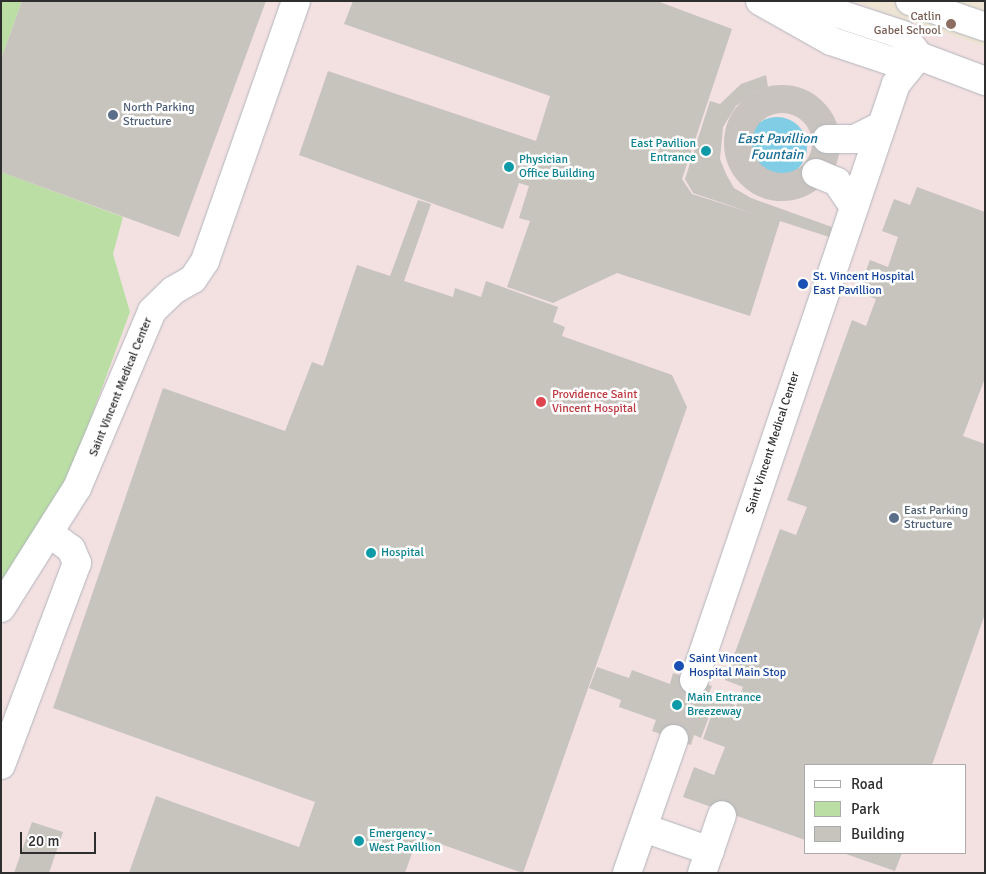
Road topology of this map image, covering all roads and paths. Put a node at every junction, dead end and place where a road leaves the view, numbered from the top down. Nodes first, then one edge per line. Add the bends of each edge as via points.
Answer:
1 (296, 1) edge
2 (760, 1) edge
3 (800, 1) edge
4 (910, 1) edge
5 (985, 27) edge
6 (918, 56) junction
7 (985, 81) edge
8 (882, 125) junction
9 (827, 139) dead end
10 (816, 173) dead end
11 (853, 206) junction
12 (50, 534) junction
13 (1, 608) edge
14 (694, 680) tunnel mouth
15 (674, 739) tunnel mouth
16 (1, 765) edge
17 (722, 815) dead end
18 (644, 828) junction
19 (706, 862) edge
20 (628, 873) edge

1 - 12 lane, Saint Vincent Medical Center via 205,261 193,279 152,311 96,450
2 - 6 lane via 831,41 848,47 891,61
3 - 6 lane via 903,35
4 - 5 lane
6 - 7 lane
6 - 8 lane, Saint Vincent Medical Center via 898,81
8 - 9 lane via 855,139
8 - 11 lane, Saint Vincent Medical Center
10 - 11 lane via 837,182
11 - 14 lane, Saint Vincent Medical Center
12 - 13 lane, Saint Vincent Medical Center
12 - 16 lane via 71,549 77,563
15 - 18 lane
17 - 19 lane
18 - 19 lane
18 - 20 lane

